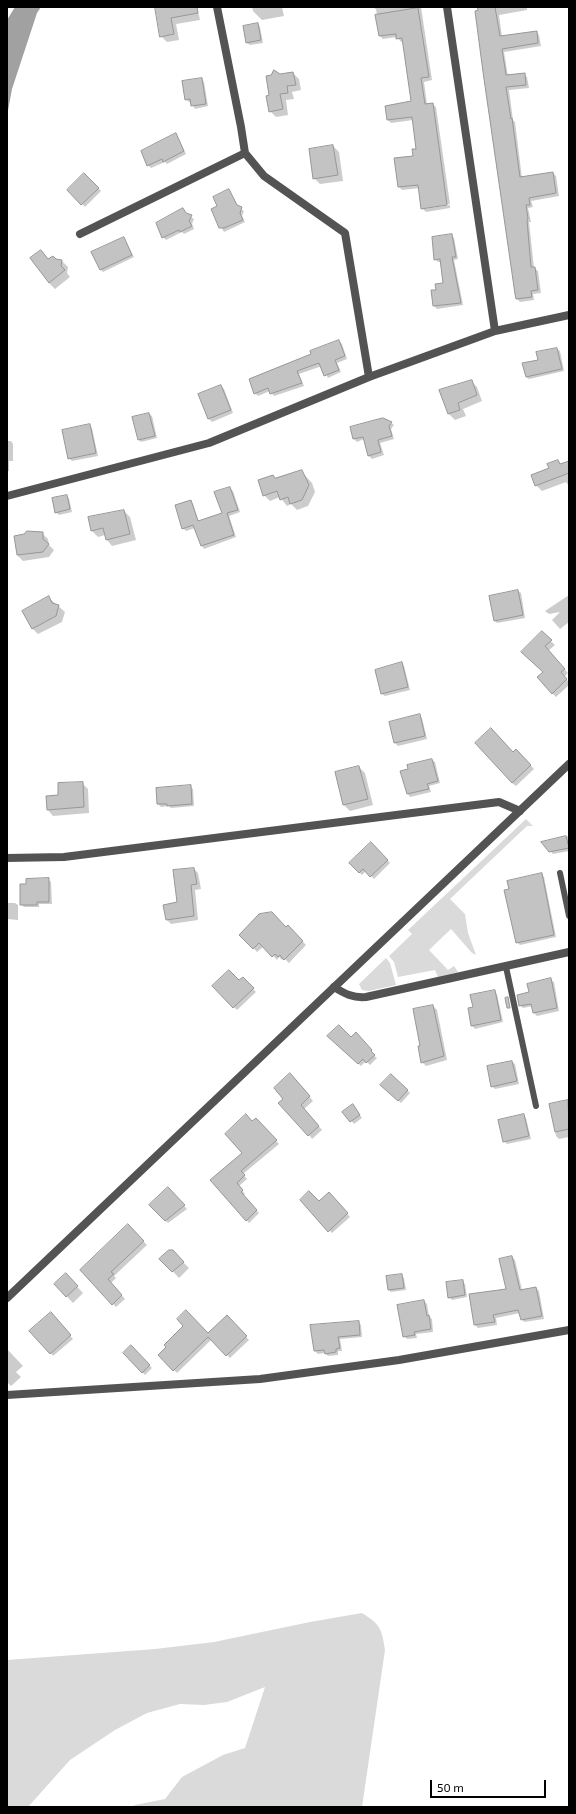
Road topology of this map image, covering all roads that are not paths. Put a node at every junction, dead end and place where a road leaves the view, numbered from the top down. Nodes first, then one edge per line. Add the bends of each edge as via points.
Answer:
1 (217, 7) edge
2 (447, 7) edge
3 (245, 154) junction
4 (80, 234) dead end
5 (569, 315) edge
6 (495, 331) junction
7 (369, 377) junction
8 (7, 496) edge
9 (569, 764) edge
10 (520, 811) junction
11 (7, 858) edge
12 (560, 873) dead end
13 (569, 916) edge
14 (569, 952) edge
15 (506, 967) junction
16 (334, 987) junction
17 (536, 1106) dead end
18 (7, 1298) edge
19 (569, 1330) edge
20 (7, 1395) edge

1 - 3 street
2 - 6 street
3 - 4 street
3 - 7 street via 264,176 345,232
5 - 6 street
6 - 7 street
7 - 8 street via 209,444
9 - 10 street
10 - 11 street via 499,802 64,857
10 - 16 street
12 - 13 lane
14 - 15 street
15 - 16 street via 366,997 357,998
15 - 17 lane
16 - 18 street
19 - 20 street via 399,1360 260,1378

